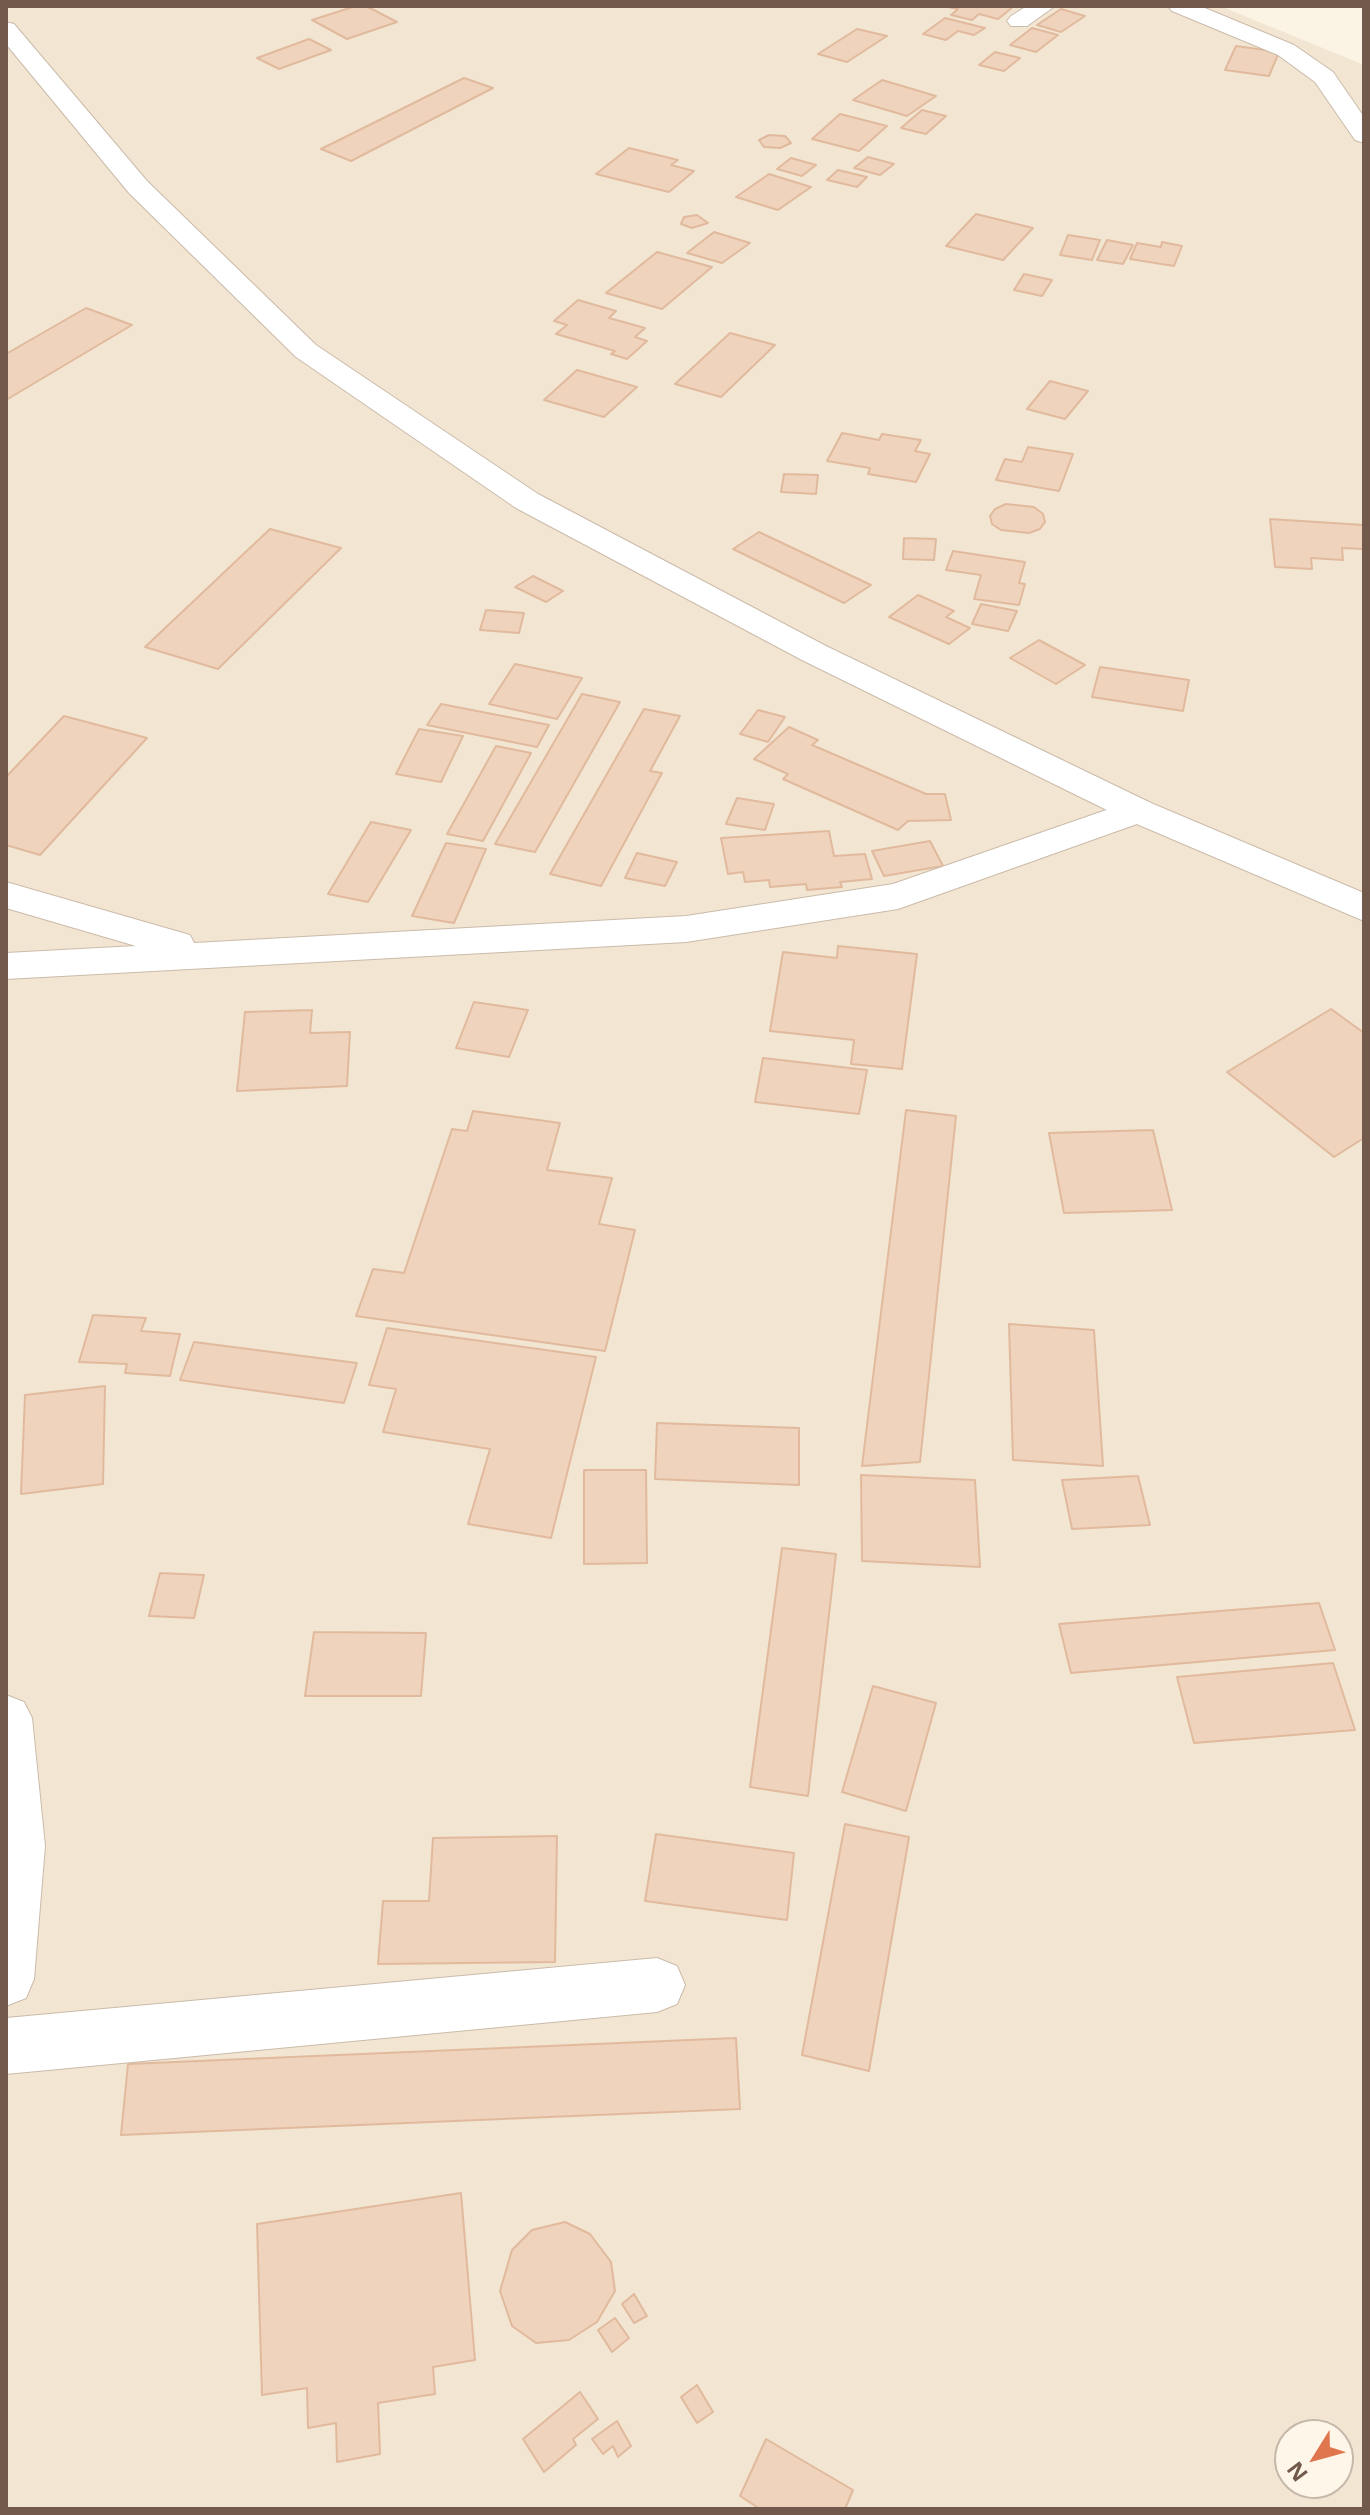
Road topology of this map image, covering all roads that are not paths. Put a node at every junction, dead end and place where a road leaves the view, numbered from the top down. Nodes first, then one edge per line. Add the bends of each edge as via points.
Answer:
1 (1043, 6) edge
2 (1180, 6) edge
3 (1019, 21) dead end
4 (8, 34) edge
5 (1364, 135) edge
6 (1138, 811) junction
7 (6, 895) edge
8 (1364, 908) edge
9 (206, 952) junction
10 (6, 966) edge
11 (6, 1718) edge
12 (6, 1979) edge
13 (657, 1985) dead end
14 (6, 2046) edge

1 - 3 street
2 - 5 street via 1286,50 1324,77
4 - 6 street via 138,187 306,351 527,501 814,653
6 - 8 street
6 - 9 street via 898,896 686,929
7 - 9 street
9 - 10 street
11 - 12 street via 18,1846
13 - 14 street

